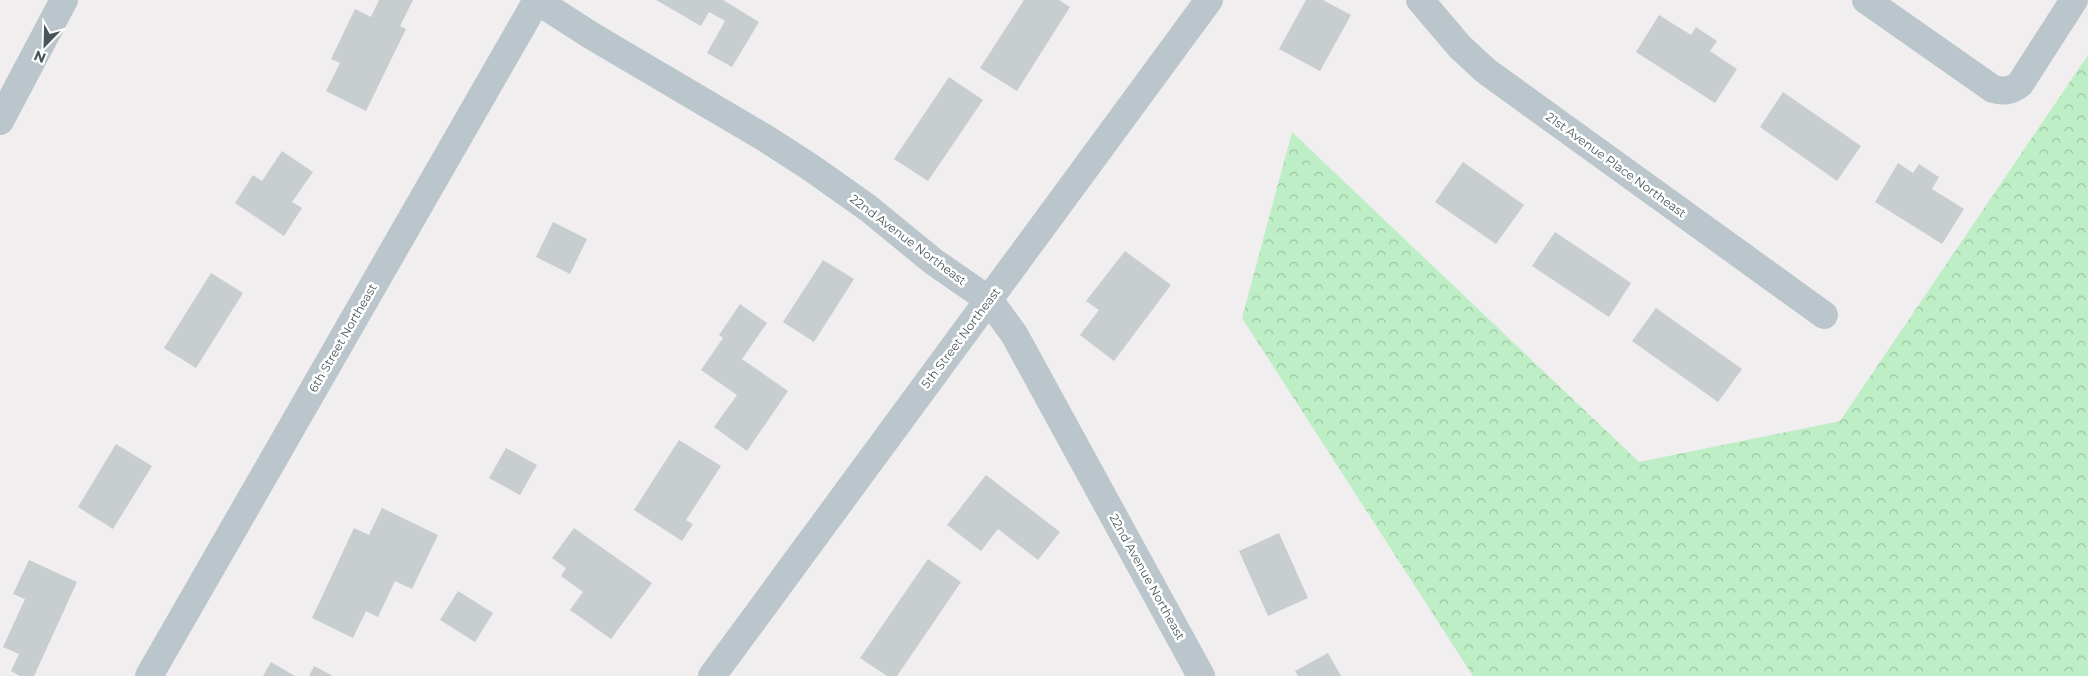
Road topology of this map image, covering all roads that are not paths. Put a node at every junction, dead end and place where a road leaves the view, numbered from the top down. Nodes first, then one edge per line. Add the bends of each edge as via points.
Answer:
1 (64, 0) edge
2 (537, 0) edge
3 (1209, 0) edge
4 (1420, 0) edge
5 (1866, 0) edge
6 (2074, 0) edge
7 (0, 121) edge
8 (989, 300) junction
9 (1824, 316) dead end
10 (149, 676) edge
11 (712, 676) edge
12 (1201, 676) edge

1 - 7 street
2 - 8 street, 22nd Avenue Northeast via 810,167
2 - 10 street, 6th Street Northeast
3 - 8 street, 5th Street Northeast
4 - 9 street, 21st Avenue Place Northeast via 1460,47 1486,71
5 - 6 street via 1993,89 2003,91 2013,90 2020,84
8 - 11 street, 5th Street Northeast
8 - 12 street, 22nd Avenue Northeast via 1014,334

